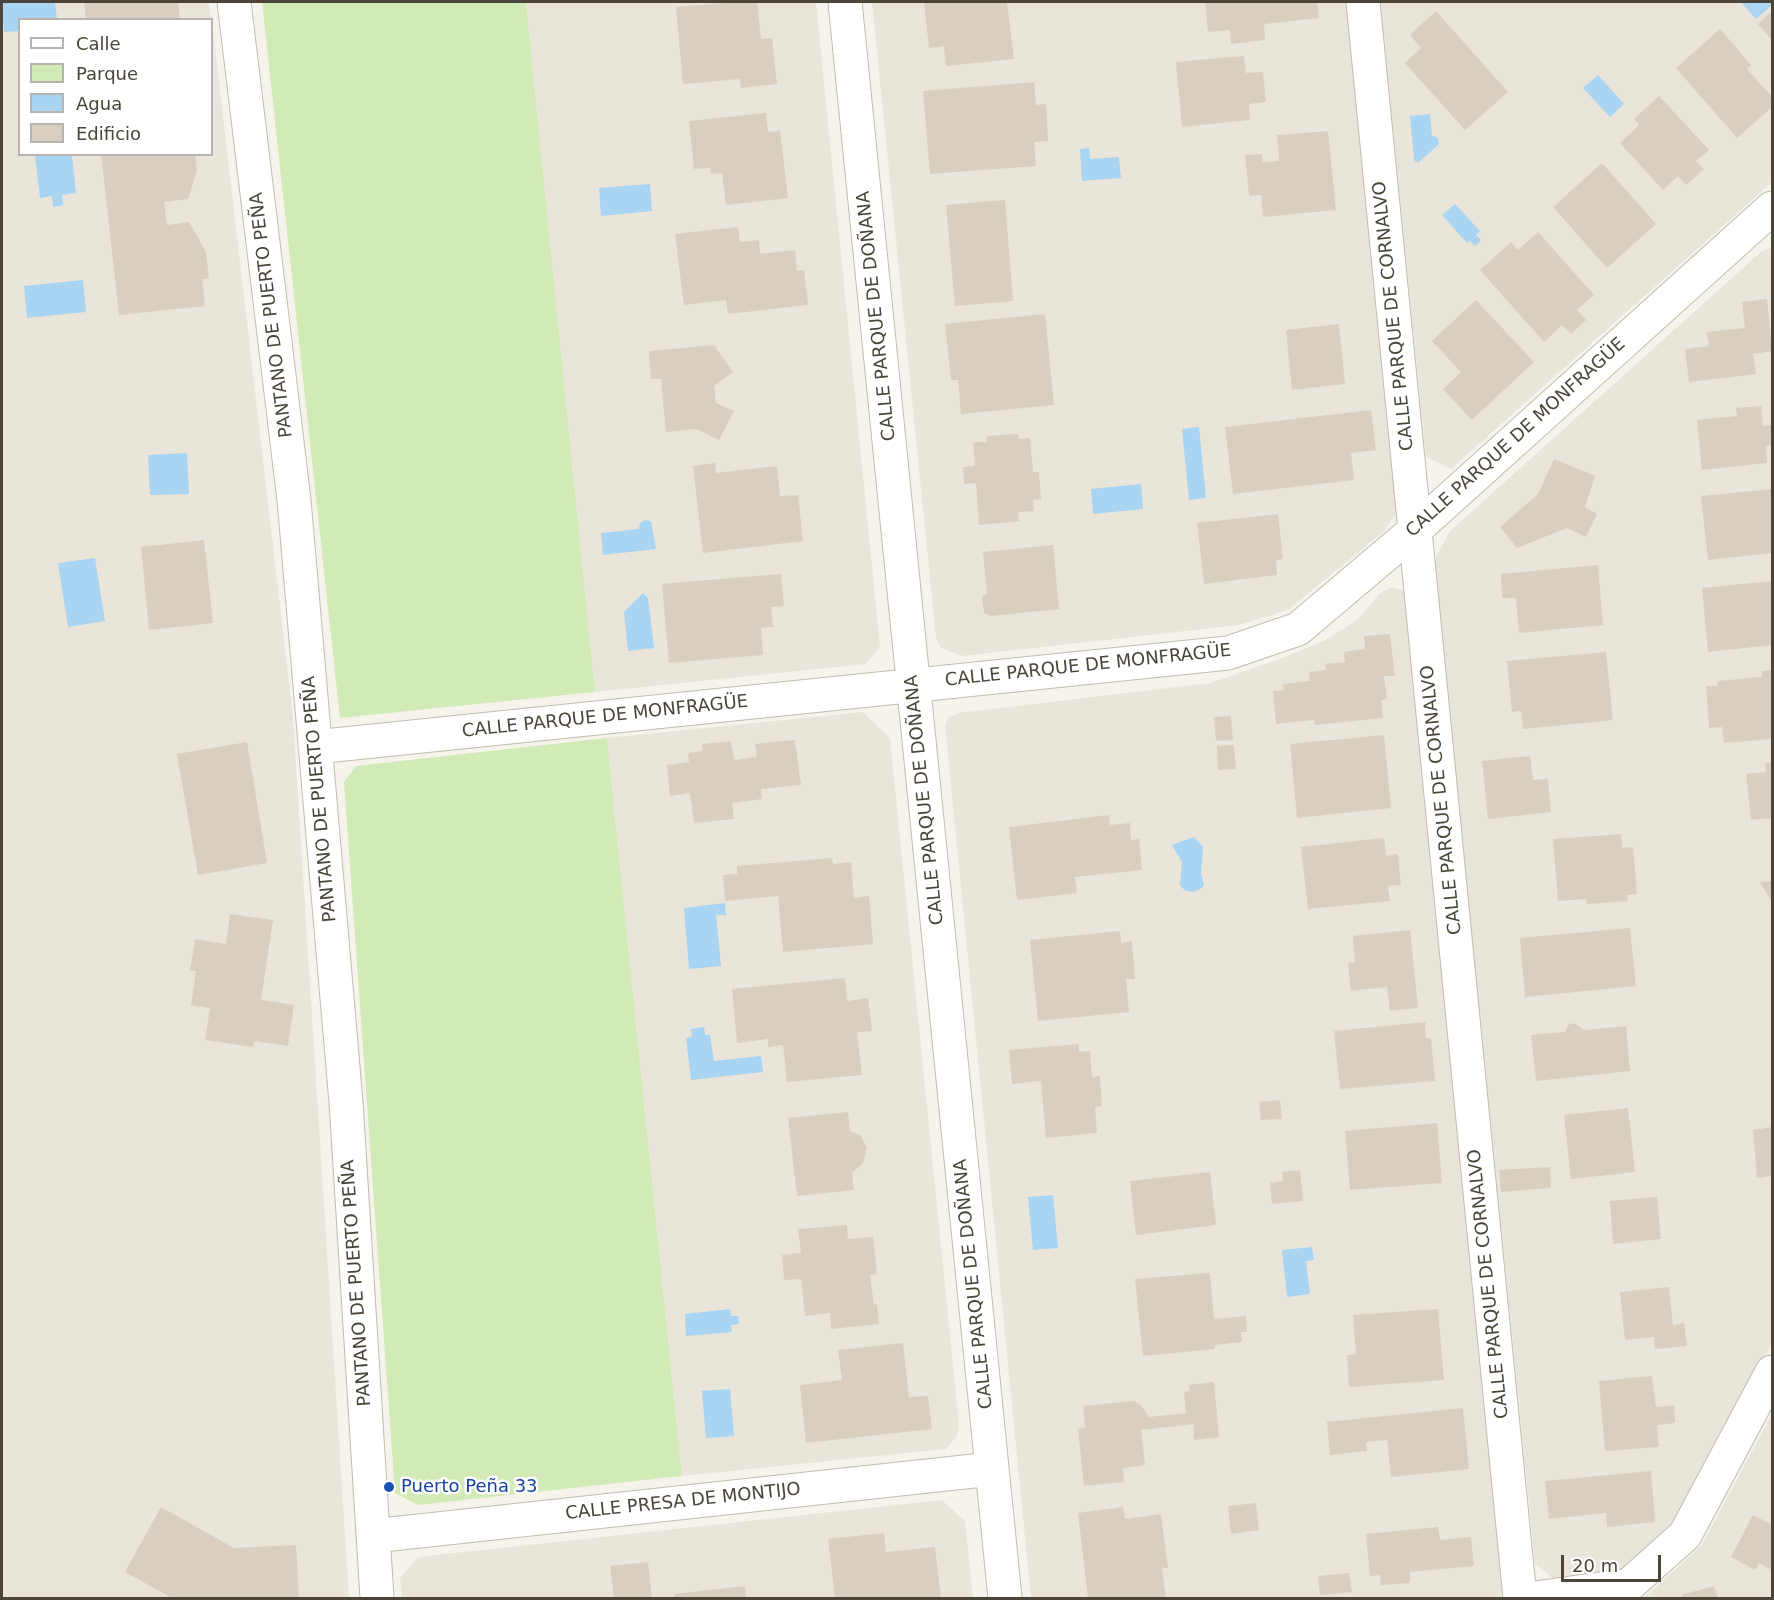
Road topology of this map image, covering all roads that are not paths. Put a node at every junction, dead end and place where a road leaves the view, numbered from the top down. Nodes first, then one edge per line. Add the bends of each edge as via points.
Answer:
1 (234, 2) edge
2 (845, 2) edge
3 (1363, 2) edge
4 (1773, 208) edge
5 (1415, 530) junction
6 (914, 686) junction
7 (315, 747) junction
8 (1773, 1372) edge
9 (992, 1469) junction
10 (373, 1536) junction
11 (377, 1599) edge
12 (1005, 1599) edge
13 (1520, 1599) edge
14 (1535, 1599) edge

1 - 7 street, PANTANO DE PUERTO PEÑA via 294,500
2 - 6 street, CALLE PARQUE DE DOÑANA
3 - 5 street, CALLE PARQUE DE CORNALVO
4 - 5 street, CALLE PARQUE DE MONFRAGÜE
5 - 6 street, CALLE PARQUE DE MONFRAGÜE via 1298,629 1228,653
5 - 13 street, CALLE PARQUE DE CORNALVO
6 - 7 street, CALLE PARQUE DE MONFRAGÜE
6 - 9 street, CALLE PARQUE DE DOÑANA
7 - 10 street, PANTANO DE PUERTO PEÑA via 346,1101
8 - 14 street via 1685,1535 1629,1585
9 - 10 street, CALLE PRESA DE MONTIJO
9 - 12 street, CALLE PARQUE DE DOÑANA
10 - 11 street, PANTANO DE PUERTO PEÑA

